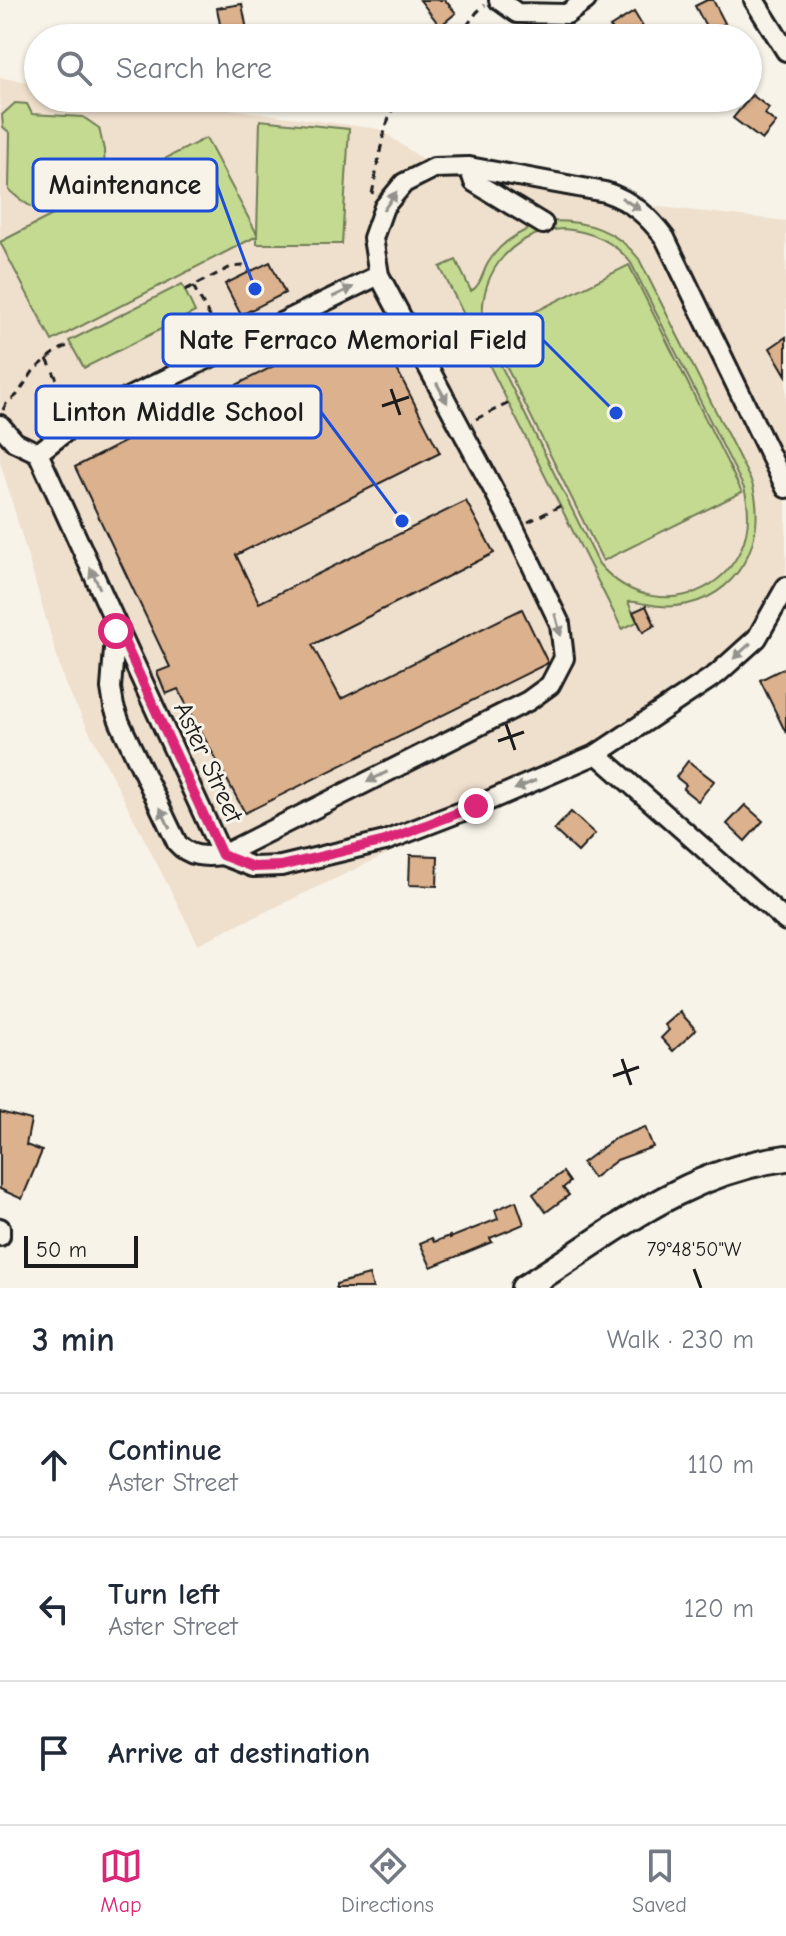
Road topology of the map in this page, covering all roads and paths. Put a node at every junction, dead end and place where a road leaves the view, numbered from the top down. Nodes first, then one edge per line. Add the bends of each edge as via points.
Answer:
1 (490, 0) edge
2 (499, 0) edge
3 (586, 0) edge
4 (754, 0) edge
5 (468, 24) edge
6 (786, 51) edge
7 (392, 112) edge
8 (469, 167) junction
9 (371, 200) dead end
10 (543, 224) dead end
11 (248, 271) dead end
12 (379, 275) junction
13 (193, 286) junction
14 (185, 290) dead end
15 (71, 344) dead end
16 (227, 349) junction
17 (47, 359) junction
18 (509, 403) dead end
19 (0, 416) edge
20 (78, 422) junction
21 (0, 425) edge
22 (461, 427) junction
23 (38, 453) junction
24 (786, 488) edge
25 (560, 506) dead end
26 (514, 528) junction
27 (786, 587) edge
28 (116, 624) junction
29 (597, 754) junction
30 (222, 855) junction
31 (786, 921) edge
32 (786, 1158) edge
33 (0, 1228) edge
34 (0, 1236) edge
35 (524, 1288) edge

1 - 5 path
2 - 3 street via 517,13 567,14
4 - 6 street
7 - 9 path
8 - 10 street via 474,182
12 -> 8 street via 373,238 384,207 404,183 434,168
8 -> 24 street via 605,192 645,213 665,238
11 - 13 path via 238,265
16 -> 12 street
12 -> 22 street
13 - 14 path
13 - 16 path
15 - 17 path
16 - 20 street
17 - 19 path
17 - 20 path
18 - 22 path
20 - 23 street
21 - 23 street via 15,442
22 - 26 street
28 -> 23 street, Aster Street
25 - 26 path
26 -> 30 street via 560,624 564,658 550,685 528,701
27 -> 29 street, Aster Street via 757,638 717,674
28 - 30 street, Aster Street
30 -> 28 street via 194,855 177,843 120,723 111,688
29 -> 30 street, Aster Street via 385,841 281,866 253,867
29 - 31 street
32 - 35 main road via 684,1187
33 - 34 street

